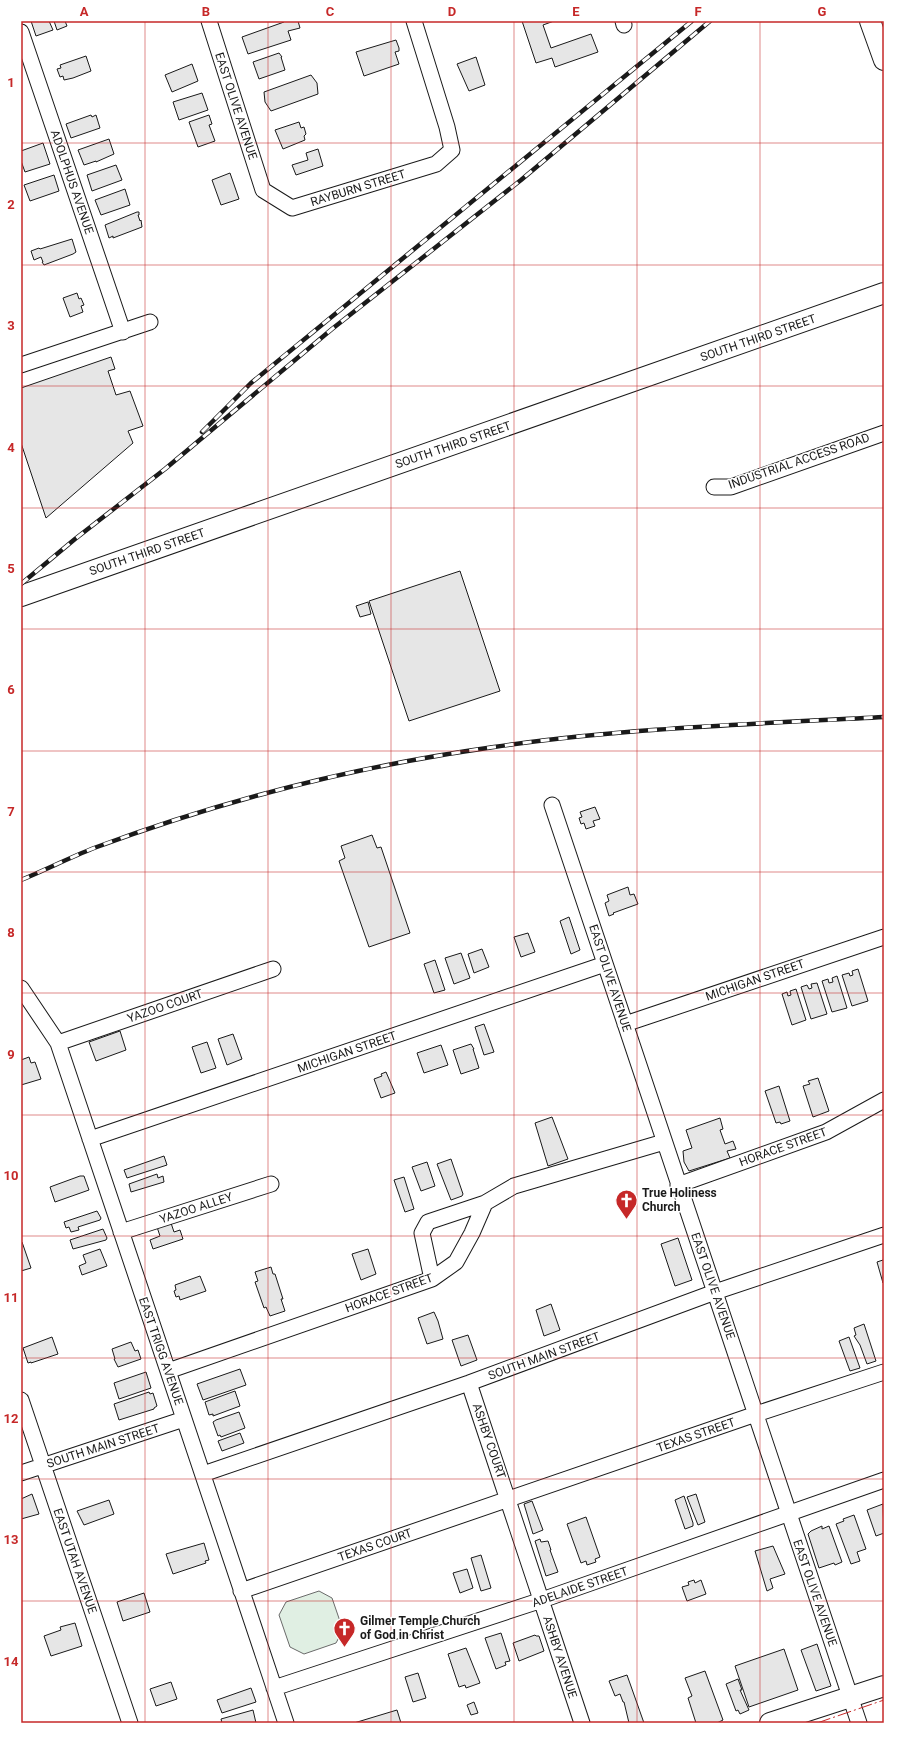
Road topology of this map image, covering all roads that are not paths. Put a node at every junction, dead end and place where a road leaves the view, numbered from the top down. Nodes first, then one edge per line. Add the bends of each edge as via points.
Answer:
1 (209, 21) edge
2 (414, 21) edge
3 (870, 21) edge
4 (21, 32) edge
5 (884, 60) edge
6 (264, 190) joint
7 (884, 293) edge
8 (150, 322) dead end
9 (123, 332) junction
10 (21, 365) edge
11 (884, 433) edge
12 (714, 487) dead end
13 (21, 596) edge
14 (552, 805) dead end
15 (884, 937) edge
16 (605, 964) junction
17 (273, 969) dead end
18 (21, 988) edge
19 (625, 1024) junction
20 (58, 1043) junction
21 (884, 1100) edge
22 (90, 1139) junction
23 (664, 1142) junction
24 (271, 1184) dead end
25 (678, 1184) junction
26 (485, 1203) junction
27 (122, 1232) junction
28 (884, 1235) edge
29 (432, 1279) junction
30 (715, 1292) junction
31 (168, 1371) junction
32 (884, 1372) edge
33 (469, 1383) junction
34 (21, 1400) edge
35 (756, 1414) junction
36 (184, 1419) junction
37 (43, 1466) junction
38 (21, 1473) edge
39 (203, 1474) junction
40 (884, 1480) edge
41 (508, 1500) junction
42 (788, 1514) junction
43 (242, 1591) junction
44 (542, 1600) junction
45 (884, 1686) edge
46 (274, 1688) junction
47 (850, 1698) junction
48 (130, 1723) edge
49 (286, 1723) edge
50 (582, 1723) edge
51 (770, 1723) edge
52 (859, 1723) edge

1 - 6 street, EAST OLIVE AVENUE
2 - 6 street, RAYBURN STREET via 452,150 436,164 292,208
3 - 5 main road
4 - 9 street, ADOLPHUS AVENUE
7 - 13 main road, SOUTH THIRD STREET
8 - 9 street
9 - 10 street
11 - 12 street, INDUSTRIAL ACCESS ROAD via 731,487
14 - 16 street, EAST OLIVE AVENUE
15 - 19 street, MICHIGAN STREET
16 - 19 street, EAST OLIVE AVENUE
16 - 22 street, MICHIGAN STREET
17 - 20 street, YAZOO COURT
18 - 20 street, EAST TRIGG AVENUE
19 - 23 street, EAST OLIVE AVENUE
20 - 22 street, EAST TRIGG AVENUE
21 - 25 street, HORACE STREET via 826,1132
22 - 27 street, EAST TRIGG AVENUE
23 - 25 street, EAST OLIVE AVENUE
23 - 26 street via 514,1186
24 - 27 street, YAZOO ALLEY
25 - 30 street, EAST OLIVE AVENUE
26 - 29 street, HORACE STREET via 456,1262
26 - 29 street via 428,1222 422,1233
27 - 31 street, EAST TRIGG AVENUE
28 - 30 street, SOUTH MAIN STREET
29 - 31 street, HORACE STREET
30 - 33 street, SOUTH MAIN STREET
30 - 35 street, EAST OLIVE AVENUE
31 - 36 street, EAST TRIGG AVENUE
32 - 35 street, TEXAS STREET
33 - 39 street, SOUTH MAIN STREET
33 - 41 street, ASHBY COURT
34 - 37 street, EAST UTAH AVENUE
35 - 41 street, TEXAS STREET
35 - 42 street, EAST OLIVE AVENUE
36 - 37 street, SOUTH MAIN STREET
36 - 39 street, EAST TRIGG AVENUE
37 - 38 street, SOUTH MAIN STREET
37 - 48 street, EAST UTAH AVENUE
39 - 43 street, EAST TRIGG AVENUE
40 - 42 street, ADELAIDE STREET
41 - 43 street, TEXAS COURT
41 - 44 street, ASHBY AVENUE
42 - 44 street, ADELAIDE STREET
42 - 47 street, EAST OLIVE AVENUE
43 - 46 street, EAST TRIGG AVENUE
44 - 46 street, ADELAIDE STREET
44 - 50 street, ASHBY AVENUE
45 - 47 main road
46 - 49 street, EAST TRIGG AVENUE
47 - 51 main road
47 - 52 street, EAST OLIVE AVENUE

